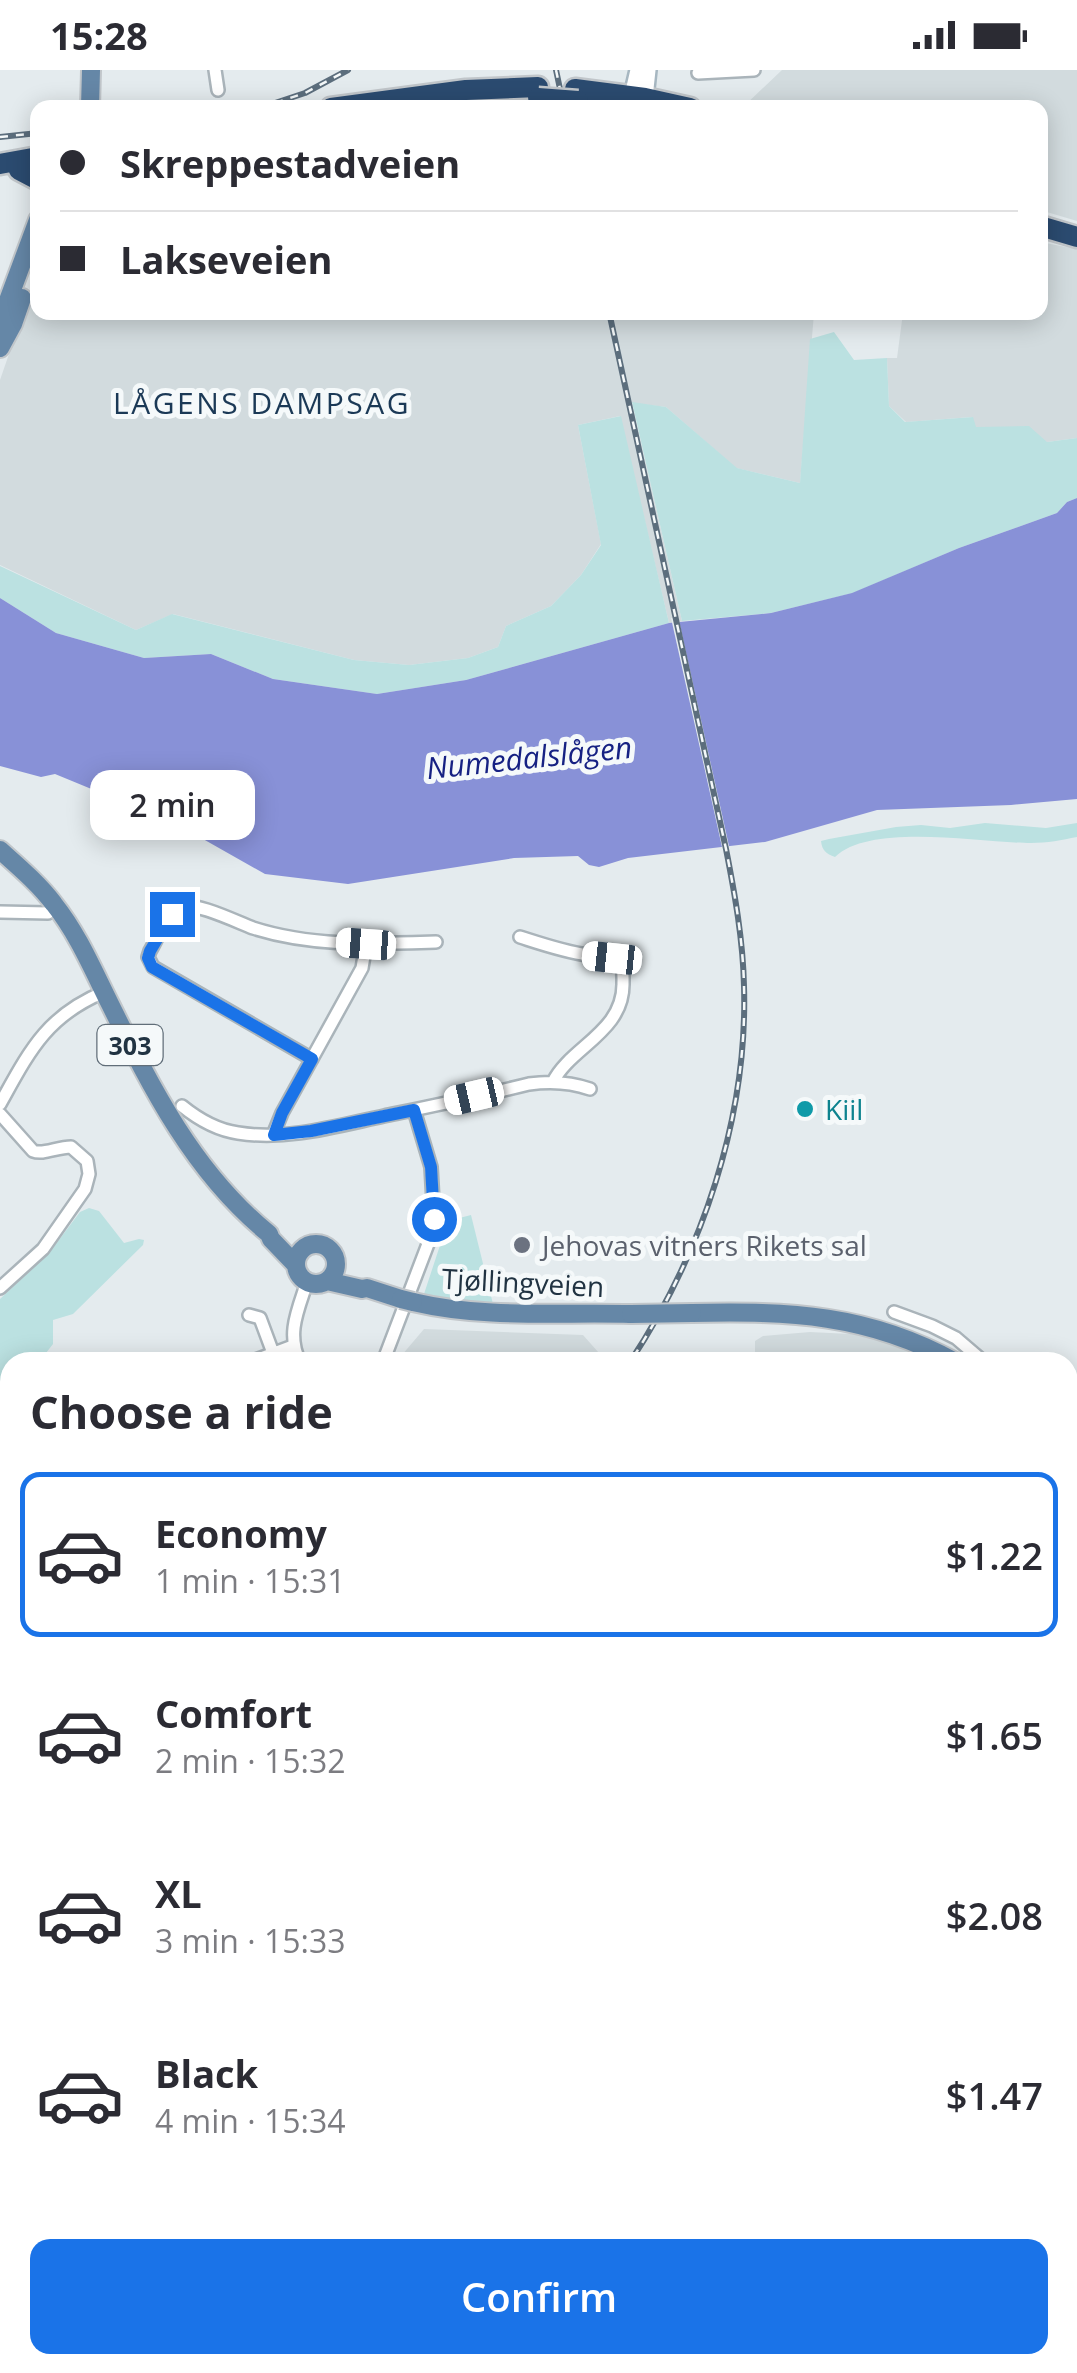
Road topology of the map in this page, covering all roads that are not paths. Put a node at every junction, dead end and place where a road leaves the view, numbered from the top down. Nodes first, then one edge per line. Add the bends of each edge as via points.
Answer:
1 (215, 70) edge
2 (638, 70) edge
3 (648, 70) edge
4 (754, 70) edge
5 (91, 72) edge
6 (698, 73) dead end
7 (218, 90) dead end
8 (538, 92) junction
9 (83, 100) edge
10 (90, 100) edge
11 (391, 100) edge
12 (455, 100) edge
13 (614, 100) edge
14 (636, 100) edge
15 (637, 100) edge
16 (1048, 229) edge
17 (1048, 237) edge
18 (1077, 240) edge
19 (30, 241) edge
20 (30, 278) edge
21 (0, 322) edge
22 (0, 348) edge
23 (0, 850) edge
24 (0, 912) edge
25 (48, 912) dead end
26 (520, 937) dead end
27 (436, 942) dead end
28 (366, 944) junction
29 (104, 992) junction
30 (312, 1059) junction
31 (553, 1082) junction
32 (590, 1089) dead end
33 (0, 1104) edge
34 (182, 1106) dead end
35 (414, 1110) junction
36 (0, 1114) edge
37 (274, 1135) junction
38 (269, 1234) junction
39 (308, 1245) junction
40 (335, 1260) junction
41 (296, 1264) junction
42 (327, 1280) junction
43 (308, 1282) junction
44 (0, 1288) edge
45 (367, 1288) junction
46 (894, 1312) dead end
47 (249, 1315) dead end
48 (292, 1346) junction
49 (273, 1352) edge
50 (276, 1352) edge
51 (295, 1352) edge
52 (386, 1352) edge
53 (936, 1352) edge
54 (972, 1352) edge

1 - 7 street
2 - 14 main road
3 - 15 main road
4 - 6 street
5 - 9 main road
5 - 10 main road
8 - 11 highway via 466,90
8 - 12 highway
8 - 13 highway
16 - 18 highway
17 - 18 highway
19 - 21 main road
20 - 22 main road
23 - 29 main road, 303 via 54,904
24 - 25 street
26 - 31 street via 622,966 620,1006
27 - 28 street
28 - 30 street via 362,968
28 - 30 street via 280,935 190,906 172,914 150,951 158,971
29 - 33 street via 71,1007 52,1025
29 - 38 main road, 303 via 184,1142 224,1193
30 - 37 street
31 - 32 street
31 - 35 street
34 - 37 street via 220,1129
35 - 37 street
35 - 52 street via 431,1167 434,1215
36 - 44 street via 33,1152 71,1147 87,1160 90,1174 43,1249
38 - 39 main road, 303
38 - 41 main road, 303
39 - 40 main road, 303 via 324,1246
39 - 41 main road
40 - 42 main road
40 - 45 main road, Tjøllingveien / 303
41 - 43 main road, 303
42 - 43 main road, 303
42 - 45 main road, Tjøllingveien / 303
43 - 48 street
45 - 53 main road, Tjøllingveien / 303, bridge via 486,1313 845,1320
46 - 54 street via 956,1338
47 - 49 street via 260,1318
48 - 50 street
48 - 51 street

